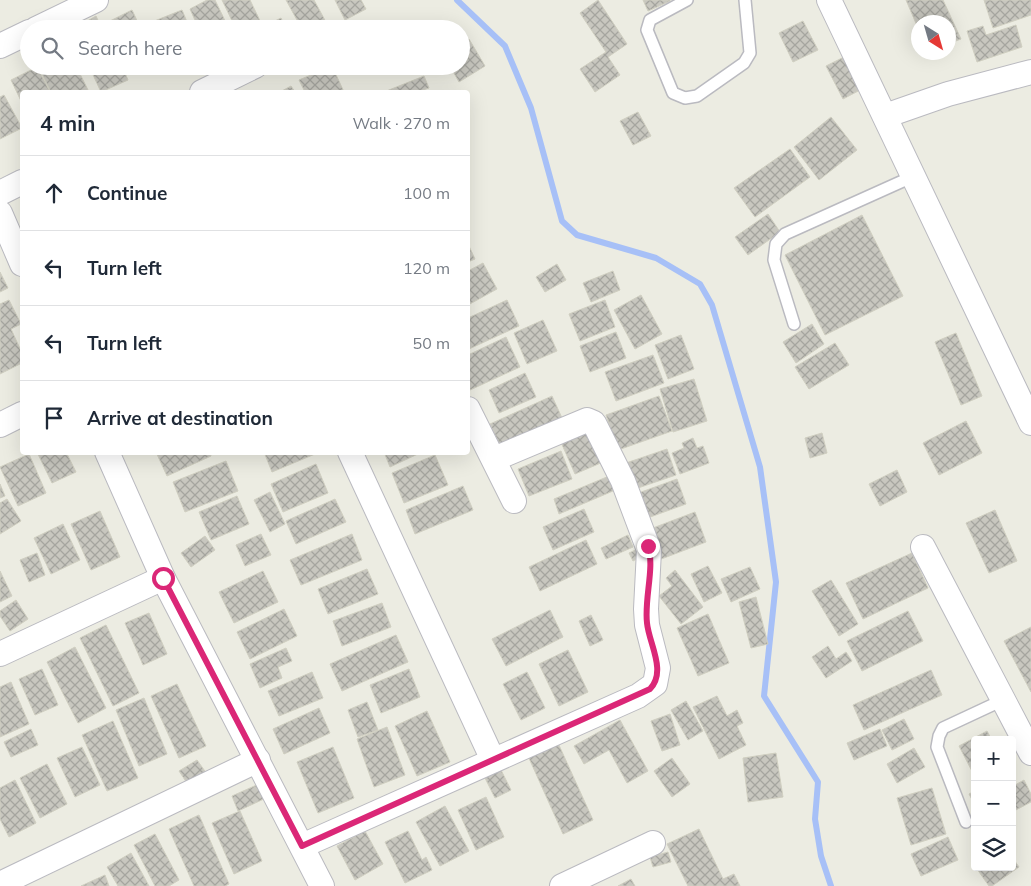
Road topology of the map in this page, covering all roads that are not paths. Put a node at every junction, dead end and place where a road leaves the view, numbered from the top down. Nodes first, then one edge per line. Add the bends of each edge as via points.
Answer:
1 (96, 0) edge
2 (687, 0) edge
3 (745, 0) edge
4 (829, 0) edge
5 (55, 20) edge
6 (20, 36) edge
7 (0, 46) edge
8 (1031, 72) edge
9 (237, 75) edge
10 (206, 90) edge
11 (885, 116) junction
12 (914, 176) junction
13 (20, 183) edge
14 (0, 193) edge
15 (0, 213) edge
16 (20, 259) edge
17 (794, 324) dead end
18 (470, 413) edge
19 (20, 415) edge
20 (1031, 423) edge
21 (0, 424) edge
22 (108, 455) edge
23 (351, 455) edge
24 (494, 459) junction
25 (514, 501) dead end
26 (923, 547) dead end
27 (163, 578) junction
28 (0, 654) edge
29 (1003, 700) junction
30 (1031, 753) edge
31 (258, 760) junction
32 (493, 760) junction
33 (966, 822) dead end
34 (653, 843) dead end
35 (302, 846) junction
36 (0, 884) edge
37 (322, 886) edge
38 (562, 886) edge

1 - 5 street
2 - 3 lane via 650,20 647,30 674,93 685,98 697,96 744,63 750,53
4 - 11 street
6 - 7 street
8 - 11 street via 948,94
9 - 10 street
11 - 12 street
12 - 17 lane via 785,234 776,244 774,260
12 - 20 street
13 - 14 street
15 - 16 street
18 - 24 street
19 - 21 street
22 - 27 street
23 - 32 street
24 - 25 street
24 - 32 street via 593,420 622,481 649,550 647,625 658,668 655,684 638,696
26 - 29 street
27 - 28 street
27 - 31 street
29 - 30 street
29 - 33 lane via 944,728 939,736 937,747
31 - 35 street
31 - 36 street
32 - 35 street
34 - 38 street
35 - 37 street

